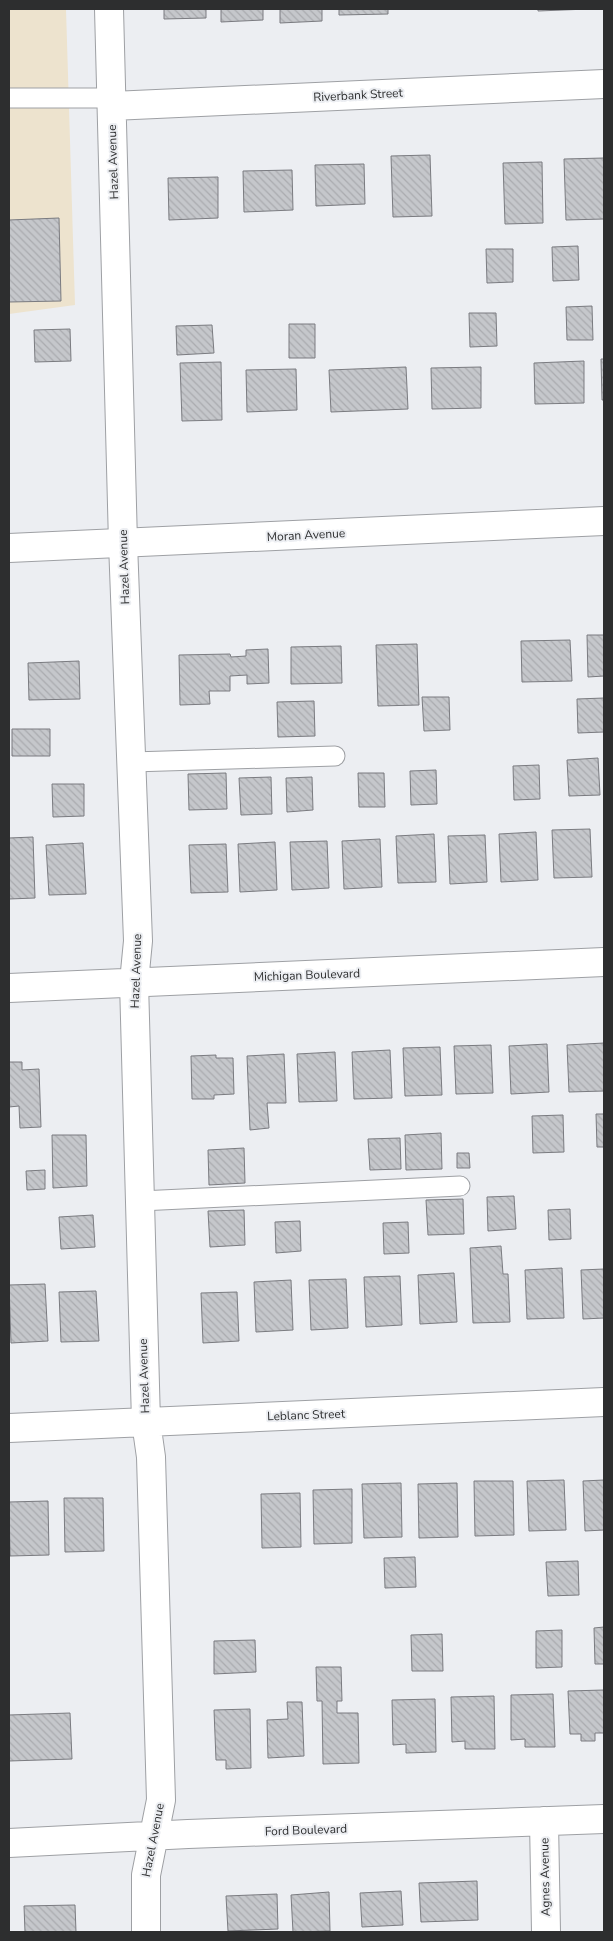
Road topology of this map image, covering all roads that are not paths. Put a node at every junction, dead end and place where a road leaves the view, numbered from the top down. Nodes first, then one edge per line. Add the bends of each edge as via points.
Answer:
1 (110, 9) edge
2 (604, 84) edge
3 (9, 98) edge
4 (112, 102) junction
5 (604, 521) edge
6 (123, 543) junction
7 (9, 548) edge
8 (335, 756) dead end
9 (132, 762) junction
10 (604, 962) edge
11 (134, 982) junction
12 (9, 988) edge
13 (460, 1186) dead end
14 (140, 1201) junction
15 (604, 1402) edge
16 (146, 1422) junction
17 (9, 1428) edge
18 (604, 1819) edge
19 (544, 1822) junction
20 (153, 1835) junction
21 (9, 1843) edge
22 (146, 1932) edge
23 (546, 1932) edge

1 - 4 street, Hazel Avenue
2 - 4 street, Riverbank Street
3 - 4 lane
4 - 6 street, Hazel Avenue
5 - 6 street, Moran Avenue
6 - 7 street, Moran Avenue
6 - 9 street, Hazel Avenue
8 - 9 lane
9 - 11 street, Hazel Avenue via 138,941
10 - 11 street, Michigan Boulevard
11 - 12 street, Michigan Boulevard
11 - 14 street, Hazel Avenue
13 - 14 lane
14 - 16 street, Hazel Avenue
15 - 16 street, Leblanc Street
16 - 17 street, Leblanc Street
16 - 20 street, Hazel Avenue via 151,1457 161,1796
18 - 19 street, Ford Boulevard
19 - 20 street, Ford Boulevard
19 - 23 street, Agnes Avenue
20 - 21 street, Ford Boulevard
20 - 22 street, Hazel Avenue via 145,1881

